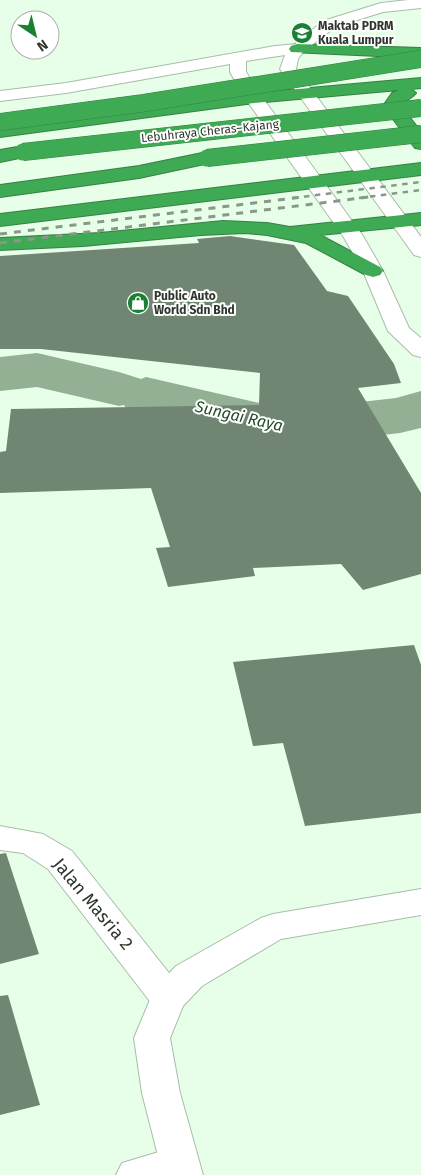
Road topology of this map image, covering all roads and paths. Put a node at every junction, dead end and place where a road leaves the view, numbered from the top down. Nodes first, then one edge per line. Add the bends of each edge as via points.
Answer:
1 (421, 3) edge
2 (297, 49) junction
3 (421, 53) edge
4 (238, 59) junction
5 (421, 59) edge
6 (243, 80) junction
7 (421, 83) edge
8 (421, 87) edge
9 (304, 93) junction
10 (0, 96) edge
11 (254, 98) junction
12 (421, 108) edge
13 (0, 109) edge
14 (0, 122) edge
15 (0, 132) edge
16 (421, 134) edge
17 (421, 144) edge
18 (0, 156) edge
19 (207, 158) junction
20 (421, 170) edge
21 (367, 175) junction
22 (0, 180) edge
23 (315, 182) junction
24 (0, 191) edge
25 (421, 219) edge
26 (0, 220) edge
27 (400, 222) junction
28 (348, 227) junction
29 (286, 232) junction
30 (0, 244) edge
31 (421, 251) edge
32 (373, 271) junction
33 (421, 350) edge
34 (0, 838) edge
35 (421, 902) edge
36 (168, 998) junction
37 (181, 1169) edge
38 (136, 1175) edge

1 - 2 street via 381,8 329,24
2 - 3 highway
2 - 4 street
2 - 9 street via 288,69
4 - 6 street via 238,72
4 - 10 street
5 - 14 highway, bridge via 144,103
6 - 11 street
6 - 13 street via 193,79
7 - 9 highway
8 - 17 highway via 398,97 392,106
9 - 11 highway
9 - 21 street
11 - 15 highway
11 - 23 street
12 - 18 highway, Lebuhraya Cheras–Kajang, bridge
16 - 19 highway, Lebuhraya Cheras–Kajang, bridge
19 - 22 highway via 128,161
19 - 24 highway via 139,172
20 - 21 highway
21 - 23 highway
21 - 27 street
23 - 26 highway
23 - 28 street
25 - 27 highway
27 - 28 highway
27 - 31 street
28 - 29 highway
28 - 32 street
29 - 30 highway via 248,226 211,227 69,242
29 - 32 highway via 314,240
32 - 33 street via 399,331
34 - 36 street, Jalan Masria 2 via 31,842 60,860
35 - 36 street via 274,927 189,976
36 - 37 street via 152,1038 160,1092
37 - 38 street

